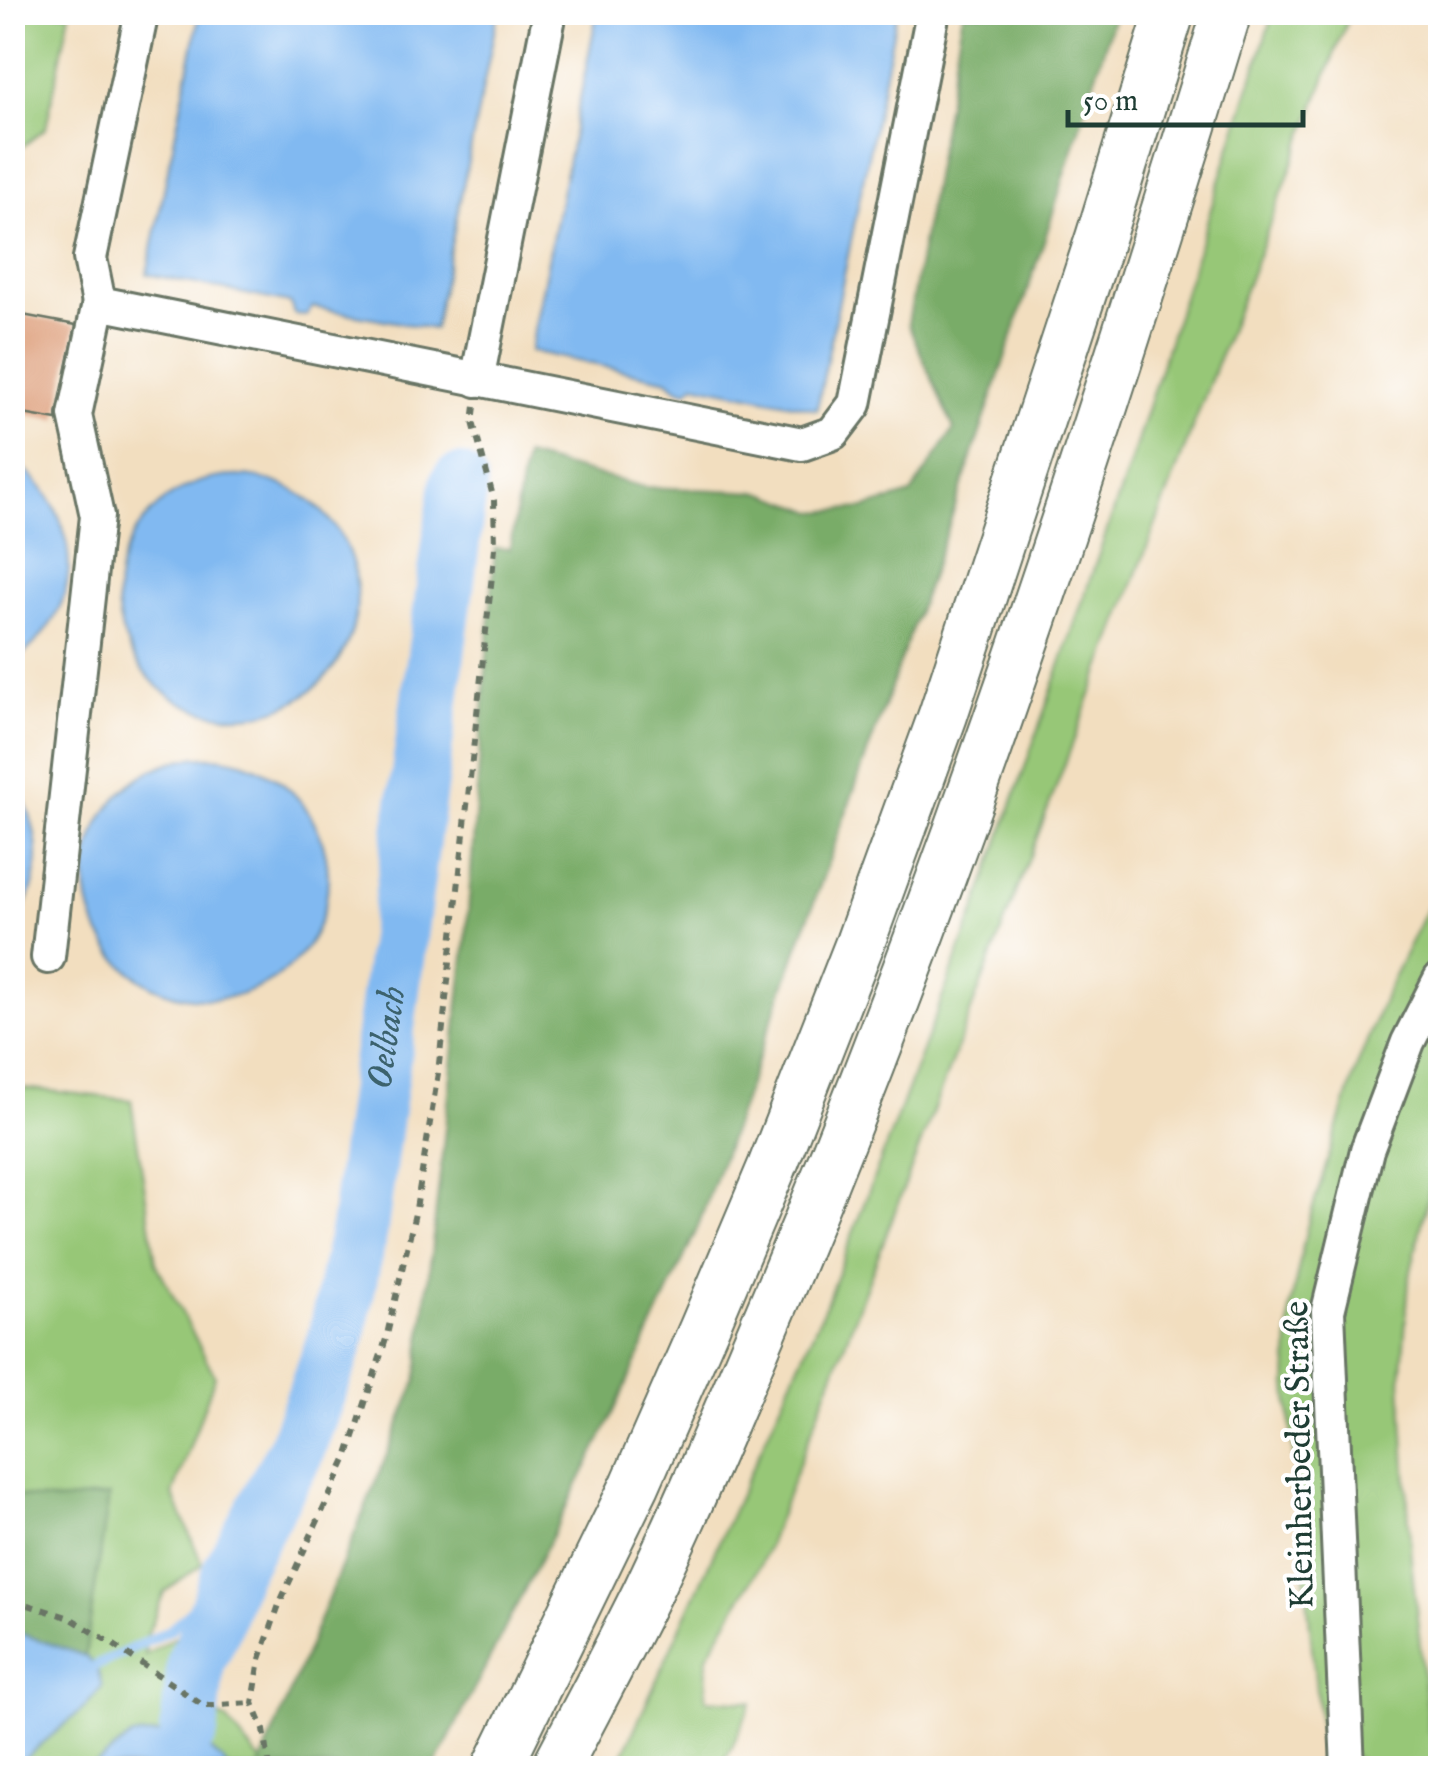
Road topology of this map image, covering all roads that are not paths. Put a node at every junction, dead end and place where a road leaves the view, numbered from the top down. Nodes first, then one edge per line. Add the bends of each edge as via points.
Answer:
1 (142, 12) edge
2 (550, 12) edge
3 (934, 12) edge
4 (1170, 12) edge
5 (1227, 12) edge
6 (100, 303) junction
7 (477, 380) junction
8 (48, 957) dead end
9 (1440, 979) edge
10 (496, 1768) edge
11 (556, 1768) edge
12 (1348, 1768) edge

1 - 6 street via 90,258
2 - 7 street
3 - 7 street via 855,404 833,433 802,444
4 - 10 highway via 943,715 860,944 650,1450
5 - 11 highway via 994,733 898,994 724,1420
6 - 7 street
6 - 8 street via 75,416 97,516
9 - 12 street, Kleinherbeder Straße via 1367,1150 1328,1312

